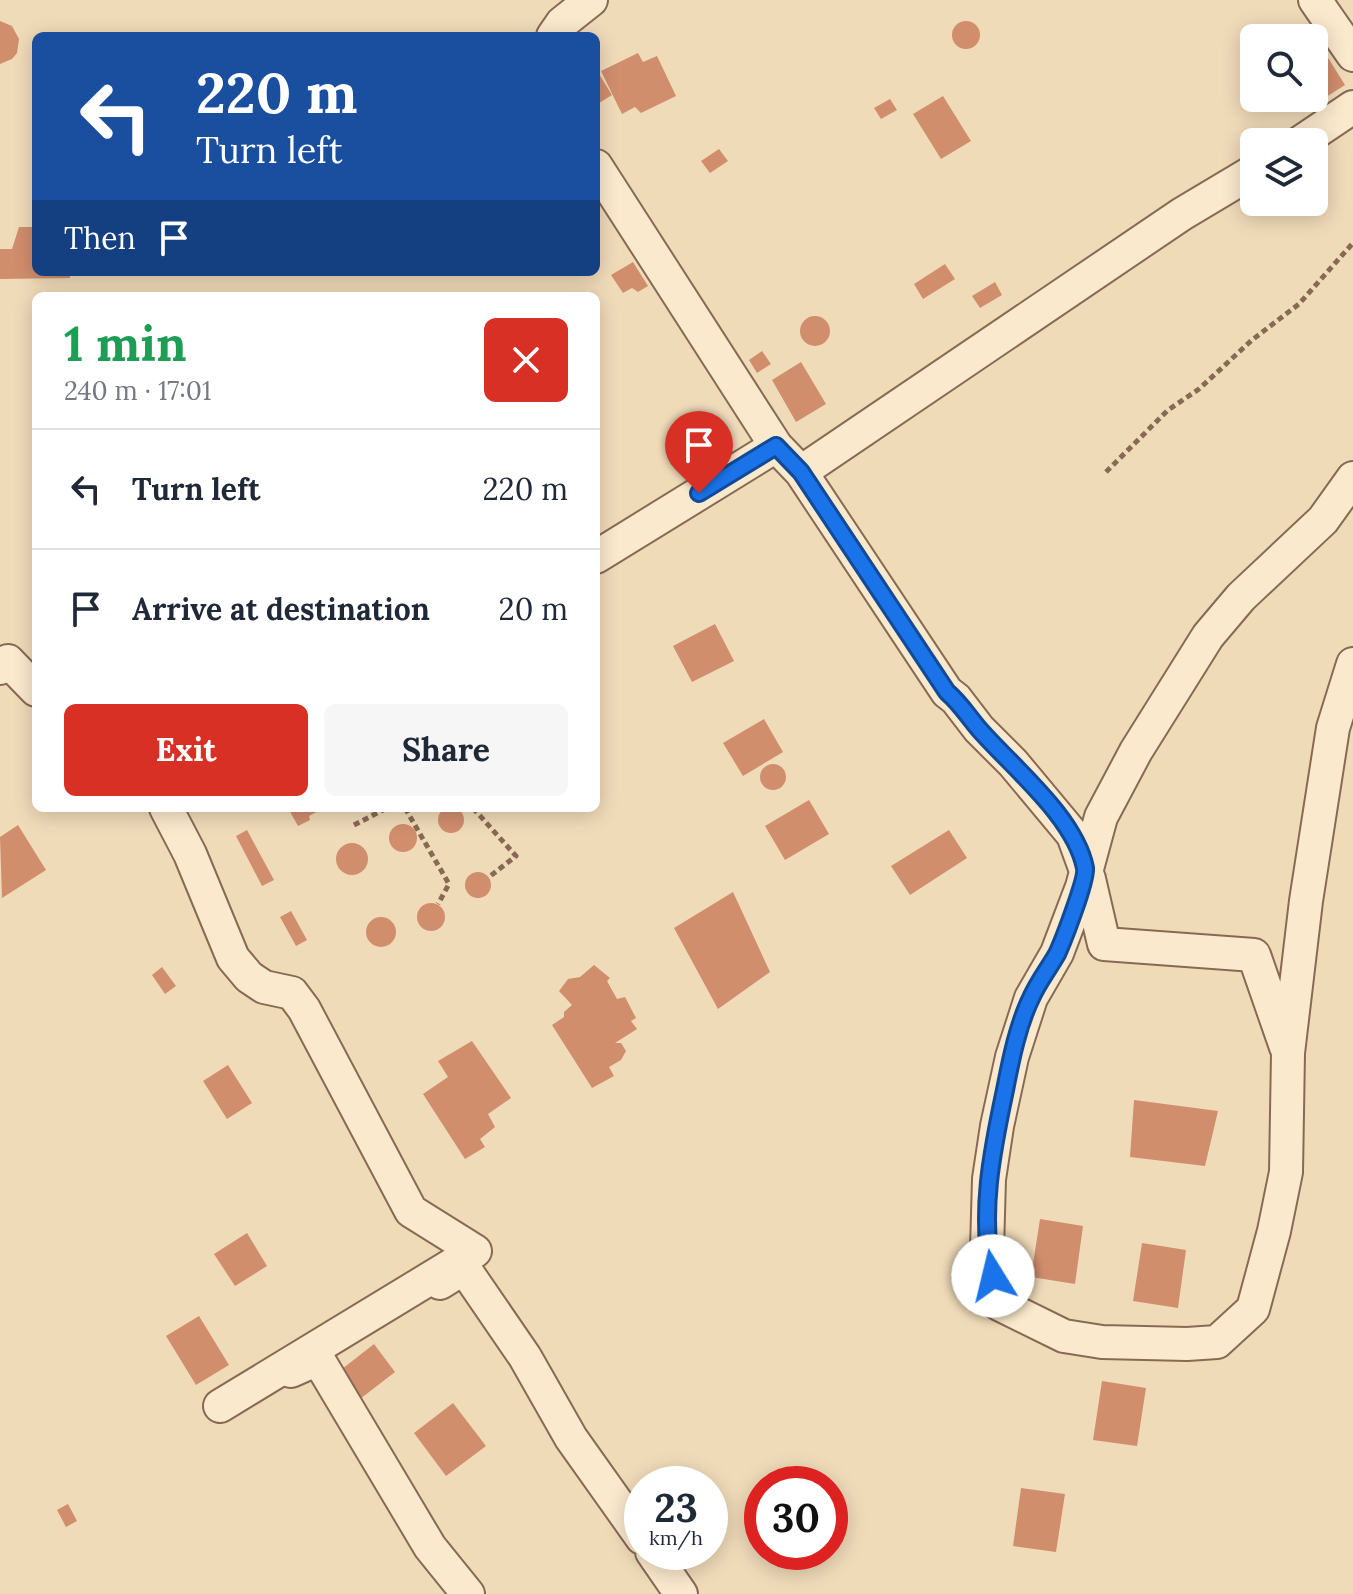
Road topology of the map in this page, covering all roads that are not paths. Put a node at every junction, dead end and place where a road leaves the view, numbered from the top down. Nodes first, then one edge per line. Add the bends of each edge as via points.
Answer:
1 (591, 0) edge
2 (1315, 0) edge
3 (556, 32) edge
4 (1353, 55) edge
5 (1353, 107) edge
6 (1322, 128) edge
7 (600, 172) edge
8 (1240, 179) edge
9 (776, 446) junction
10 (801, 472) junction
11 (1353, 478) edge
12 (600, 555) edge
13 (1353, 664) edge
14 (0, 668) edge
15 (32, 686) edge
16 (168, 812) edge
17 (1086, 870) junction
18 (1288, 1053) junction
19 (318, 1359) junction
20 (624, 1513) edge
21 (664, 1570) edge
22 (468, 1594) edge
23 (681, 1594) edge

1 - 3 street
2 - 4 street
5 - 6 street
7 - 9 street
8 - 10 street
9 - 10 street
9 - 12 street
10 - 17 street via 947,692 1073,835
11 - 17 street via 1323,520 1241,597 1208,636 1101,817
13 - 18 street via 1333,728
14 - 15 street via 8,661
16 - 19 street via 233,958 249,977 264,987 292,993 304,1009 411,1211 475,1251 220,1406
17 - 18 street via 1104,944 1254,955
17 - 18 street via 1057,953 1031,998 997,1126 987,1249 999,1304 1064,1336 1102,1342 1217,1342 1253,1309 1274,1231 1286,1172
19 - 20 street via 464,1268
19 - 22 street via 430,1547
21 - 23 street

